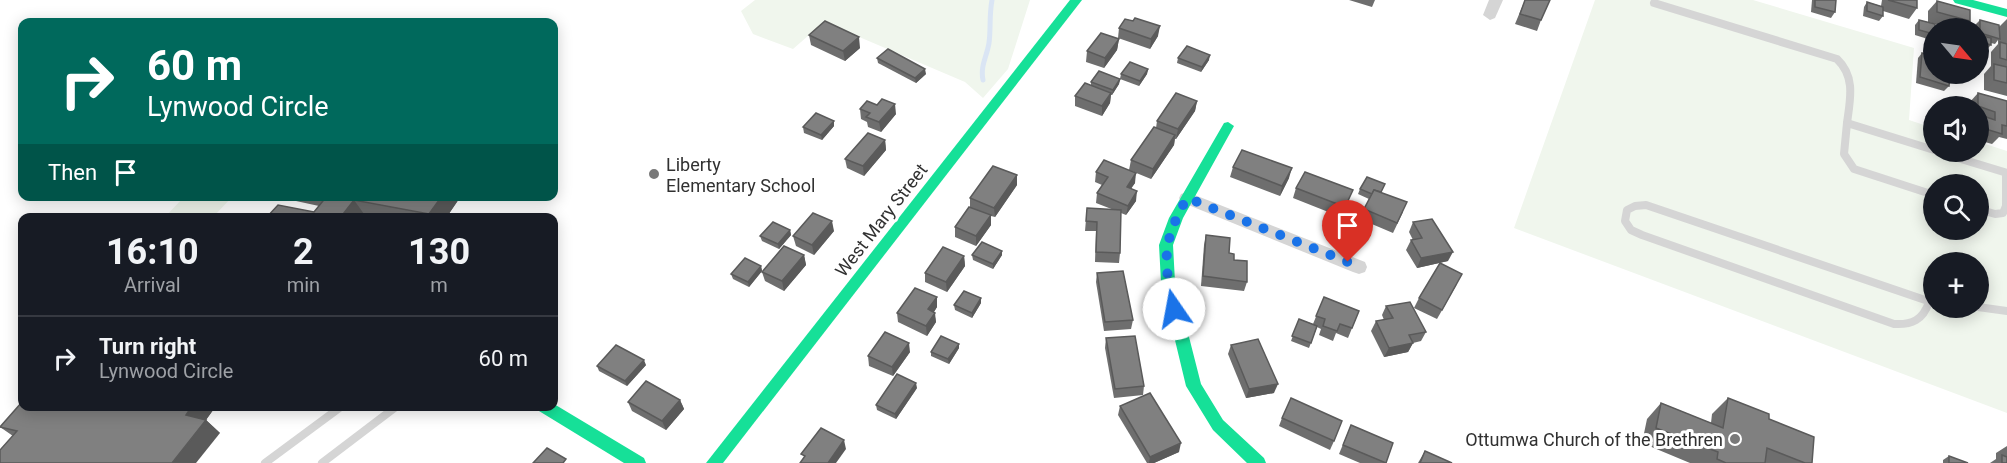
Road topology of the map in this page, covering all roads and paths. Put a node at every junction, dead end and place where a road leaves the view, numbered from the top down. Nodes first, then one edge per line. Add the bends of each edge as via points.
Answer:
1 (1076, 0) edge
2 (1497, 0) edge
3 (1959, 0) edge
4 (1654, 3) dead end
5 (2007, 13) edge
6 (1490, 15) dead end
7 (1848, 123) junction
8 (1228, 126) dead end
9 (1923, 147) edge
10 (1971, 162) edge
11 (2006, 173) edge
12 (1923, 191) edge
13 (1187, 198) junction
14 (1989, 212) edge
15 (1359, 267) dead end
16 (1931, 302) edge
17 (1989, 309) edge
18 (2007, 311) edge
19 (335, 411) edge
20 (390, 411) edge
21 (552, 411) edge
22 (265, 463) edge
23 (322, 463) edge
24 (638, 463) edge
25 (714, 463) edge
26 (1258, 463) edge

1 - 25 main road, West Mary Street
2 - 6 street
3 - 5 main road
4 - 7 lane via 1837,59 1847,66 1850,75
7 - 9 lane
7 - 12 lane via 1844,158 1854,169
8 - 13 main road
10 - 11 lane
11 - 14 lane via 2003,213
13 - 15 street
13 - 26 main road via 1166,245 1168,282 1182,343 1194,386 1218,425
16 - 16 lane via 1646,206 1627,210 1625,221 1631,230 1642,235 1894,324 1908,326 1920,321
17 - 18 lane
19 - 22 lane
20 - 23 lane
21 - 24 main road

